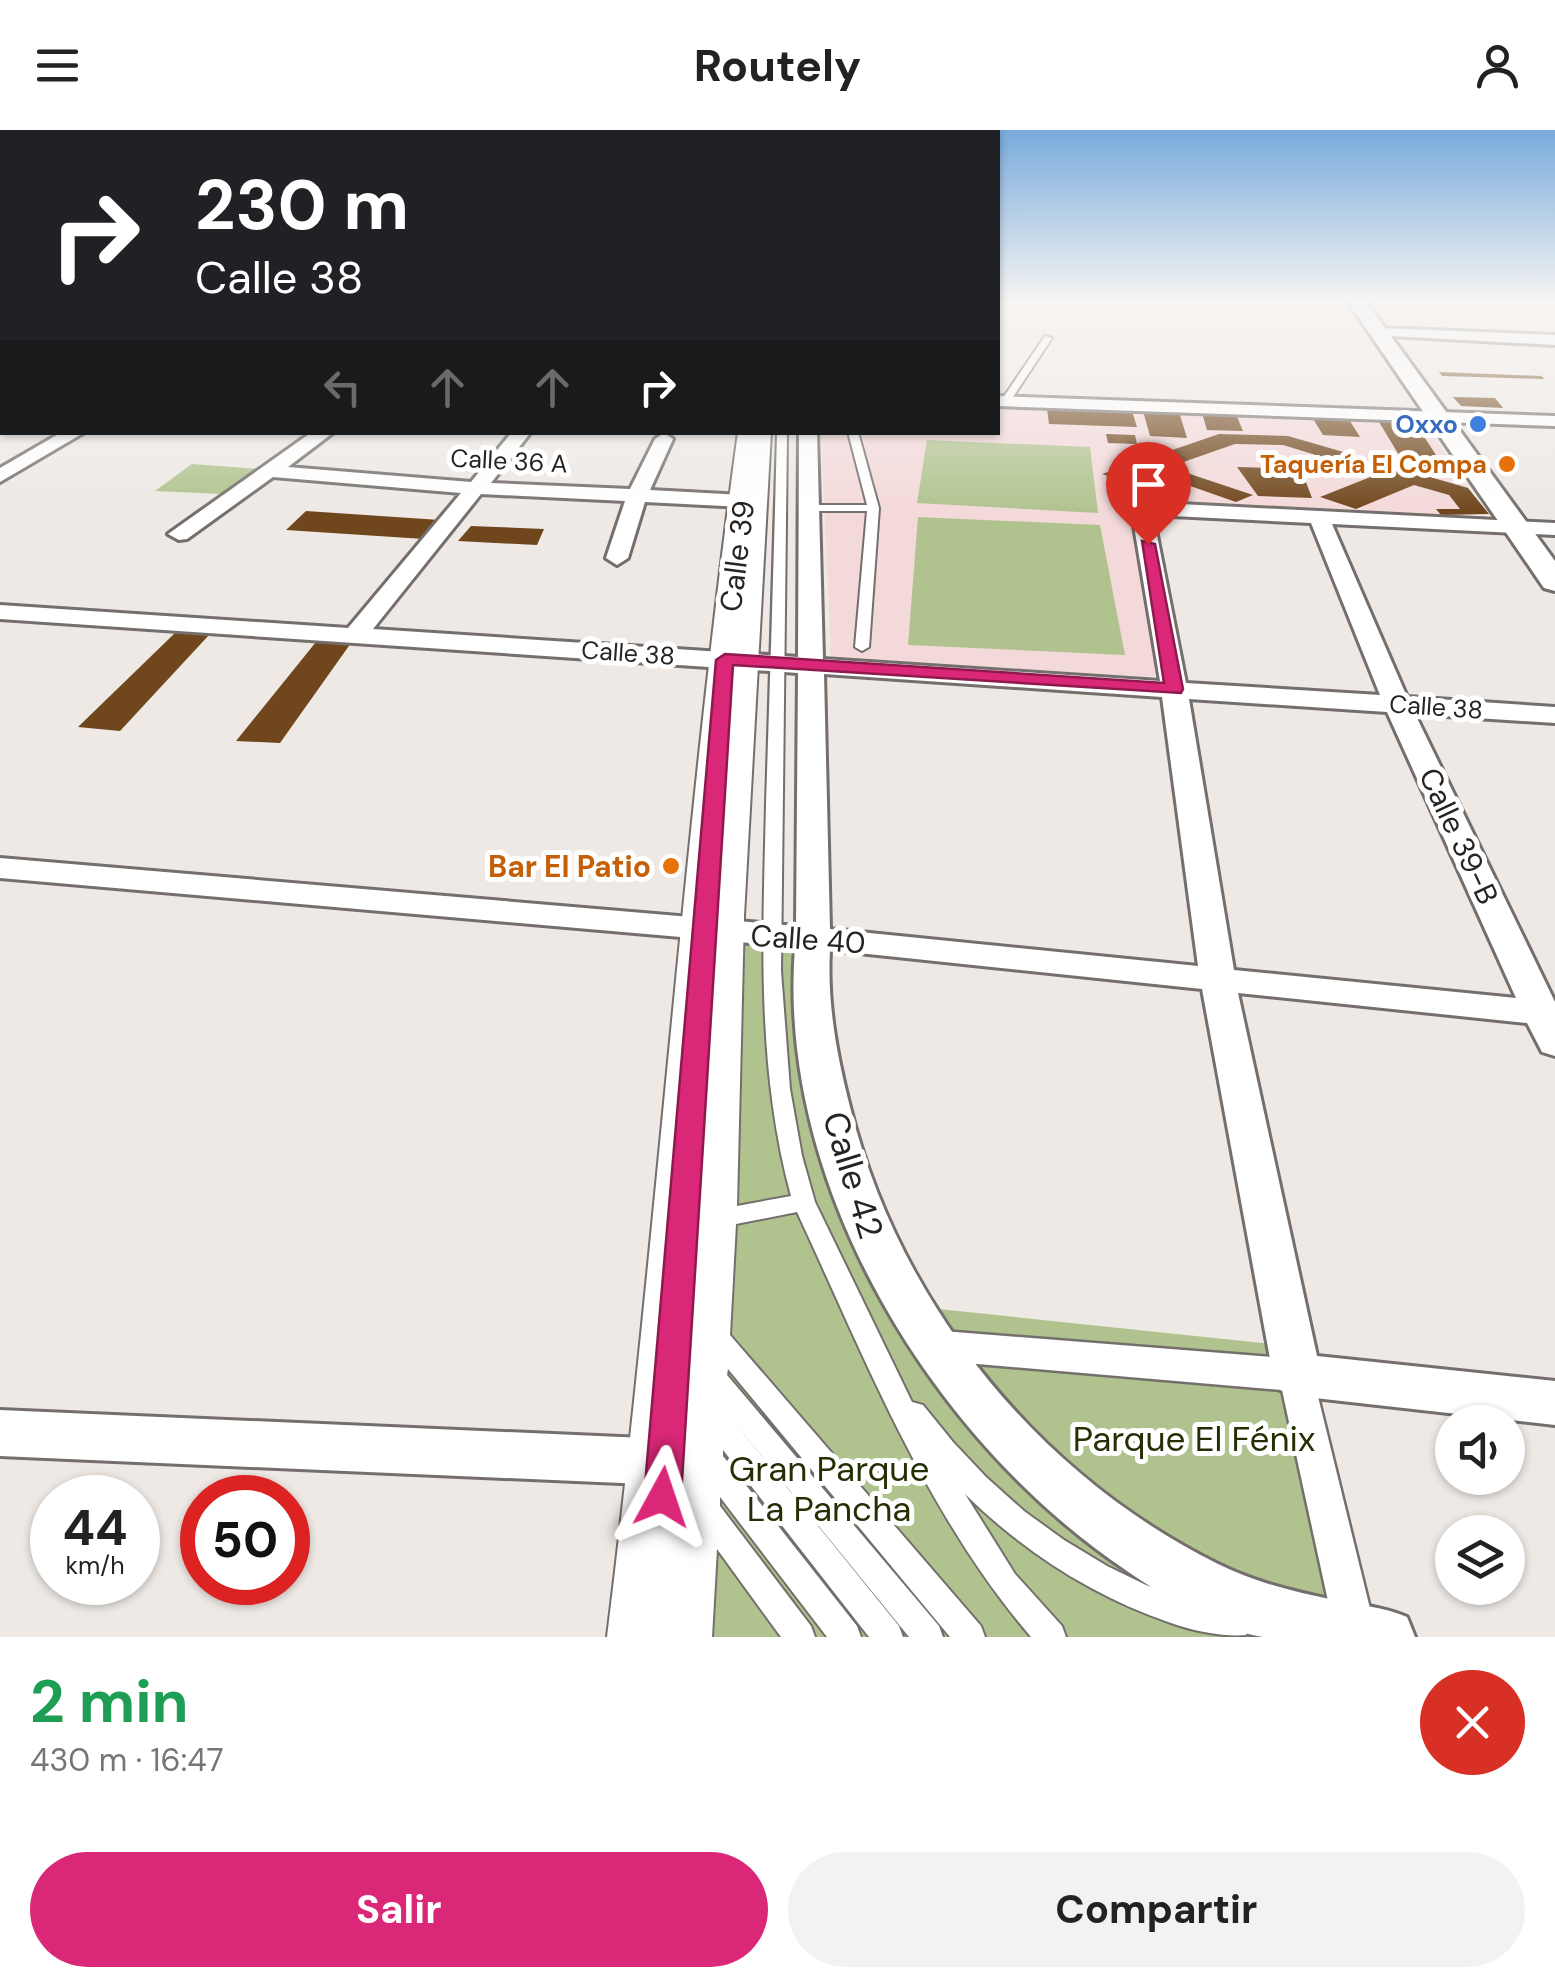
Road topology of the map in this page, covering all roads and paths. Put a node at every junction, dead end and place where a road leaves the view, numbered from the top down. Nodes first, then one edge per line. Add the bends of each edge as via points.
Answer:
1 (1023, 372) edge
2 (1409, 372) edge
3 (1002, 401) edge
4 (1439, 415) junction
5 (1555, 421) edge
6 (71, 435) edge
7 (321, 435) edge
8 (520, 435) edge
9 (750, 435) edge
10 (766, 435) edge
11 (782, 435) edge
12 (808, 435) edge
13 (854, 435) edge
14 (664, 438) dead end
15 (0, 462) edge
16 (22, 463) junction
17 (272, 471) junction
18 (0, 476) edge
19 (476, 488) junction
20 (637, 496) junction
21 (743, 502) junction
22 (809, 508) junction
23 (873, 508) junction
24 (1319, 518) junction
25 (1515, 528) junction
26 (1555, 529) edge
27 (178, 534) dead end
28 (617, 558) dead end
29 (1555, 582) edge
30 (0, 612) edge
31 (356, 634) junction
32 (862, 647) dead end
33 (738, 661) junction
34 (778, 664) junction
35 (811, 666) junction
36 (1174, 689) junction
37 (1397, 705) junction
38 (1555, 714) edge
39 (0, 868) edge
40 (720, 933) junction
41 (792, 937) junction
42 (1217, 978) junction
43 (1551, 1024) edge
44 (804, 1202) junction
45 (726, 1216) junction
46 (718, 1338) junction
47 (930, 1345) junction
48 (882, 1367) junction
49 (1296, 1375) junction
50 (714, 1378) junction
51 (1555, 1402) edge
52 (712, 1415) junction
53 (0, 1433) edge
54 (693, 1476) junction
55 (1362, 1634) edge
56 (648, 1637) edge
57 (696, 1637) edge
58 (800, 1637) edge
59 (846, 1637) edge
60 (888, 1637) edge
61 (928, 1637) edge
62 (970, 1637) edge
63 (1051, 1637) edge

1 - 3 lane
2 - 4 street
3 - 4 street
4 - 5 street
4 - 25 street
6 - 16 street
7 - 17 street
8 - 19 street
9 - 21 main road, Calle 39
10 - 33 lane
11 - 34 lane
12 - 22 street, Calle 42
13 - 23 lane
14 - 20 street
15 - 16 street
16 - 18 street
17 - 19 street, Calle 36 A
17 - 27 street
19 - 20 street, Calle 36 A
19 - 31 street
20 - 21 street, Calle 36 A
20 - 28 street
21 - 33 main road, Calle 39
22 - 23 lane
22 - 35 street, Calle 42
23 - 32 lane
24 - 25 street
24 - 36 street via 1141,508
24 - 37 street, Calle 39-B
25 - 26 street
25 - 29 street
30 - 31 street, Calle 38
31 - 33 street, Calle 38
33 - 34 street, Calle 38
33 - 40 main road, Calle 39
34 - 35 street, Calle 38
34 - 41 lane
35 - 36 street, Calle 38
35 - 41 street, Calle 42
36 - 37 street, Calle 38
36 - 42 street
37 - 38 street, Calle 38
37 - 43 street, Calle 39-B
39 - 40 street, Calle 40
40 - 41 street, Calle 40
40 - 45 lane
40 - 54 main road, Calle 39
41 - 42 street, Calle 40
41 - 44 lane via 778,1088
41 - 47 street, Calle 42 via 866,1230
42 - 43 street, Calle 40
42 - 49 street
44 - 45 lane
44 - 48 lane
45 - 46 lane
46 - 50 lane
46 - 62 lane
47 - 49 street
47 - 55 street, Calle 42 via 989,1420 1084,1510 1132,1544 1220,1596
48 - 55 lane via 977,1487 1088,1570 1207,1620
48 - 63 lane via 963,1518
49 - 51 street
49 - 55 street
50 - 52 lane
50 - 61 lane
52 - 54 lane
52 - 60 lane
53 - 54 street
54 - 56 main road, Calle 39
54 - 57 lane
54 - 58 lane
54 - 59 lane

